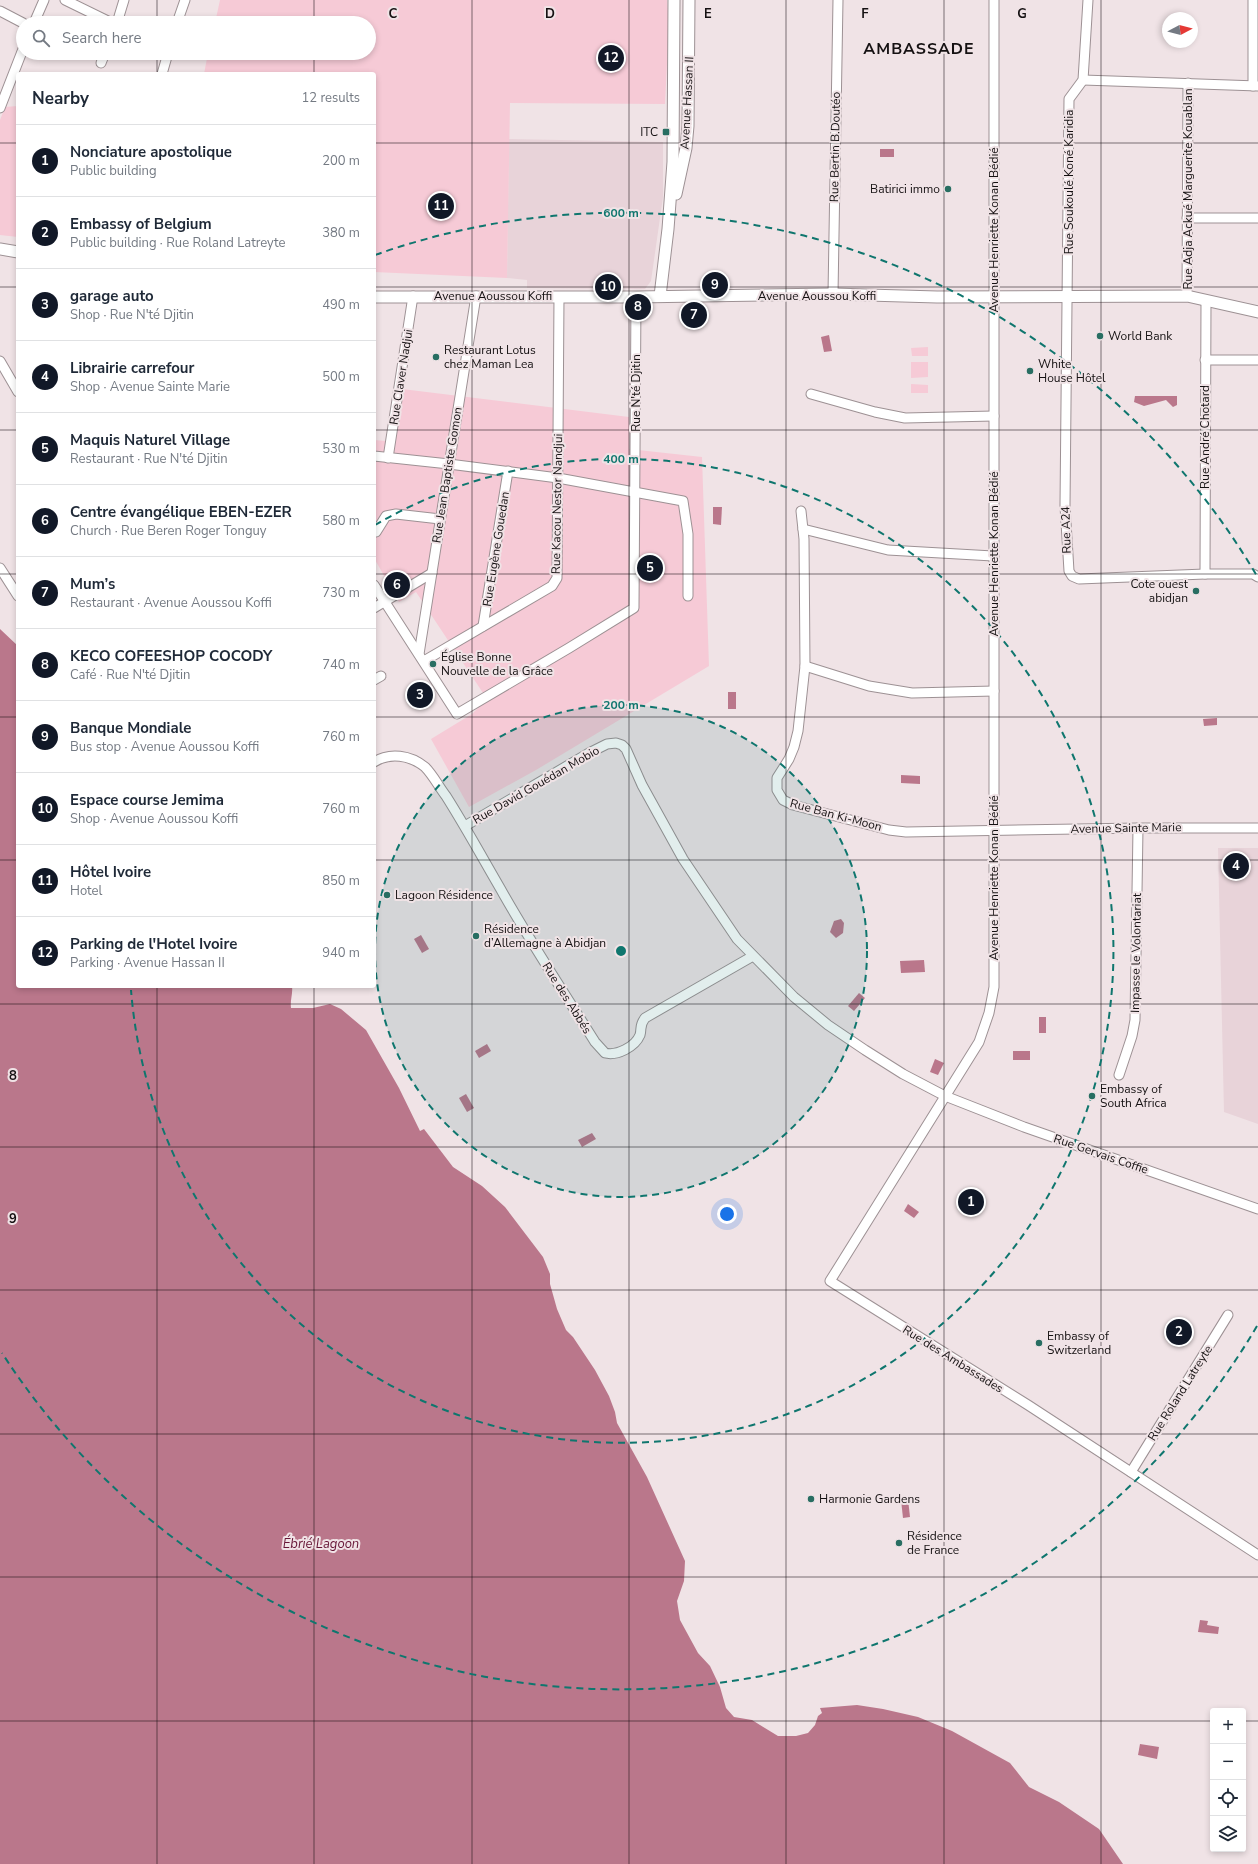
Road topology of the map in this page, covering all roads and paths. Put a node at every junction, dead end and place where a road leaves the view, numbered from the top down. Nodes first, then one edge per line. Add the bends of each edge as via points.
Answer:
1 (44, 0) edge
2 (66, 0) edge
3 (124, 0) edge
4 (185, 0) edge
5 (674, 0) edge
6 (690, 0) edge
7 (838, 0) edge
8 (994, 0) edge
9 (1088, 0) edge
10 (1253, 0) edge
11 (0, 11) edge
12 (37, 16) edge
13 (98, 16) edge
14 (118, 16) edge
15 (179, 16) edge
16 (16, 19) edge
17 (19, 60) edge
18 (102, 60) edge
19 (165, 60) edge
20 (100, 63) dead end
21 (162, 72) edge
22 (1083, 80) junction
23 (1188, 83) junction
24 (1255, 86) edge
25 (0, 108) edge
26 (1186, 218) junction
27 (1258, 218) edge
28 (668, 229) junction
29 (0, 249) edge
30 (16, 252) edge
31 (833, 294) junction
32 (376, 296) edge
33 (413, 296) junction
34 (476, 296) junction
35 (558, 296) junction
36 (660, 296) junction
37 (994, 296) junction
38 (1068, 296) junction
39 (1187, 296) junction
40 (636, 297) junction
41 (1206, 300) junction
42 (1258, 312) edge
43 (1205, 360) junction
44 (1258, 360) edge
45 (0, 361) edge
46 (16, 389) edge
47 (811, 394) dead end
48 (994, 416) junction
49 (376, 456) edge
50 (388, 458) junction
51 (449, 464) junction
52 (508, 471) junction
53 (558, 478) junction
54 (635, 492) junction
55 (801, 511) dead end
56 (440, 519) junction
57 (803, 529) junction
58 (376, 532) dead end
59 (993, 556) junction
60 (0, 568) edge
61 (432, 573) junction
62 (1205, 574) junction
63 (1258, 576) edge
64 (376, 588) edge
65 (16, 593) edge
66 (688, 596) dead end
67 (385, 602) junction
68 (376, 607) edge
69 (484, 626) junction
70 (421, 658) junction
71 (805, 666) junction
72 (994, 691) junction
73 (376, 761) edge
74 (465, 826) junction
75 (1138, 828) junction
76 (1258, 828) edge
77 (994, 830) junction
78 (753, 956) junction
79 (1118, 1075) dead end
80 (945, 1096) junction
81 (1258, 1209) edge
82 (1228, 1315) dead end
83 (1131, 1472) junction
84 (1258, 1555) edge

1 - 12 street
2 - 13 street
3 - 14 street
4 - 15 street
5 - 28 street, Avenue Hassan II via 673,162
6 - 28 street, Avenue Hassan II via 686,148
7 - 31 street, Rue Bertin B.Doutéo
8 - 37 street, Avenue Henriette Konan Bédié
9 - 22 street
10 - 24 street
11 - 16 street
17 - 25 street
18 - 20 street
19 - 21 street
22 - 23 street
22 - 38 street, Rue Soukoulé Koné Karidia via 1069,99
23 - 24 street
23 - 26 street, Rue Adja Ackué Marguerite Kouablan
26 - 27 street
26 - 39 street, Rue Adja Ackué Marguerite Kouablan
28 - 36 street, Avenue Hassan II
29 - 30 street
31 - 36 street, Avenue Aoussou Koffi
31 - 37 street, Avenue Aoussou Koffi
32 - 33 street, Avenue Aoussou Koffi
33 - 34 street, Avenue Aoussou Koffi
33 - 50 street, Rue Claver Nadjui
34 - 35 street, Avenue Aoussou Koffi
34 - 51 street, Rue Jean Baptiste Gomon
35 - 40 street, Avenue Aoussou Koffi
35 - 53 street, Rue Kacou Nestor Nandjui
36 - 40 street, Avenue Aoussou Koffi
37 - 38 street, Avenue Aoussou Koffi
37 - 48 street, Avenue Henriette Konan Bédié
38 - 39 street, Avenue Aoussou Koffi
38 - 62 street, Rue A24 via 1065,506 1069,571 1072,576 1079,579
39 - 41 street, Avenue Aoussou Koffi
40 - 54 street, Rue N'té Djitin
41 - 42 street, Avenue Aoussou Koffi
41 - 43 street, Rue André Chotard
43 - 44 street
43 - 62 street, Rue André Chotard
45 - 46 street
47 - 48 street via 905,418
48 - 59 street, Avenue Henriette Konan Bédié
49 - 50 street
50 - 51 street
51 - 52 street
51 - 56 street, Rue Jean Baptiste Gomon
52 - 53 street
52 - 69 street, Rue Eugène Gouedan
53 - 54 street
53 - 69 street, Rue Kacou Nestor Nandjui via 557,578 552,586
54 - 66 street via 682,501 688,534
54 - 70 street, Rue N'té Djitin via 634,608 457,714
55 - 57 street, Rue Ban Ki-Moon
56 - 58 street via 396,514 386,516
56 - 61 street, Rue Jean Baptiste Gomon
57 - 59 street via 888,550
57 - 71 street, Rue Ban Ki-Moon
59 - 72 street, Avenue Henriette Konan Bédié
60 - 65 street
61 - 67 street
61 - 70 street, Rue Jean Baptiste Gomon
62 - 63 street, Rue A24
64 - 67 street, Rue N'té Djitin
67 - 68 street
67 - 70 street, Rue N'té Djitin
69 - 70 street, Rue Kacou Nestor Nandjui
71 - 72 street via 869,686 912,693
71 - 77 street, Rue Ban Ki-Moon via 798,731 789,759 777,778 777,790 783,800 793,805 898,832
72 - 77 street, Avenue Henriette Konan Bédié
73 - 74 street, Rue des Abbés via 400,756 412,759 425,767
74 - 78 street, Rue David Gouédan Mobio via 589,753 607,744 622,745 631,756 642,785 683,859 737,939
74 - 78 street, Rue des Abbés via 531,941 595,1042 605,1053 615,1054 630,1046 636,1042 645,1018
75 - 76 street, Avenue Sainte Marie
75 - 77 street, Avenue Sainte Marie
75 - 79 street, Impasse le Volontariat via 1135,1020
77 - 80 street, Avenue Henriette Konan Bédié via 994,987 989,1013 979,1042
78 - 80 street, Rue David Gouédan Mobio via 794,997 828,1025 903,1074
80 - 81 street, Rue Gervais Coffie via 1024,1127
80 - 83 street, Rue des Ambassades via 830,1281
82 - 83 street, Rue Roland Latreyte
83 - 84 street, Rue des Ambassades

